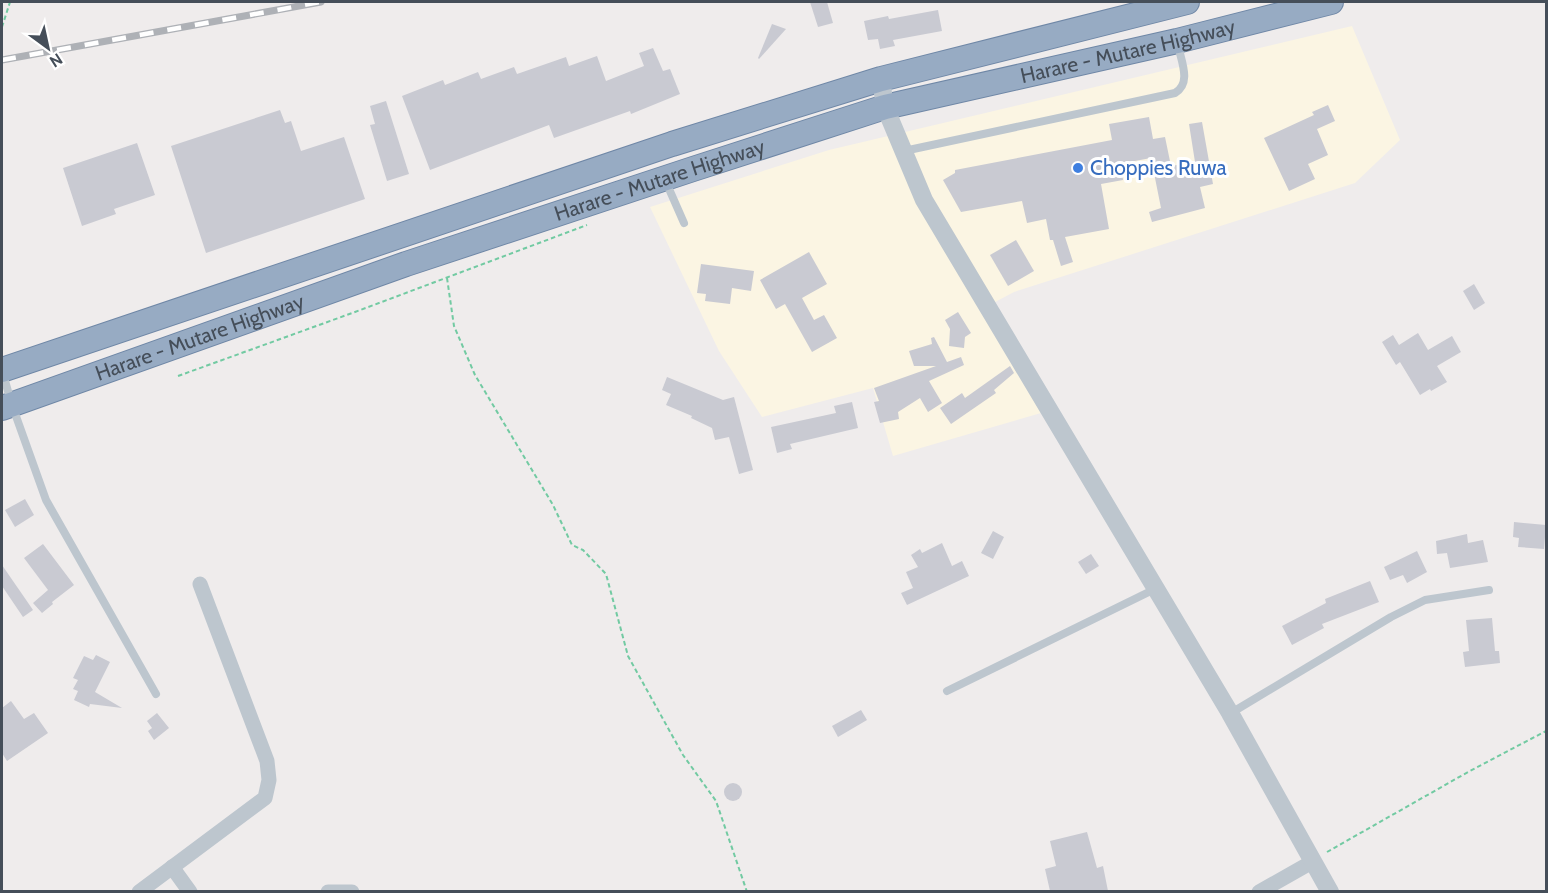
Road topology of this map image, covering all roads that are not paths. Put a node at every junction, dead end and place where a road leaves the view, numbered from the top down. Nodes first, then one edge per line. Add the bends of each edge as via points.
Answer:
1 (1187, 2) edge
2 (1331, 2) edge
3 (1177, 41) junction
4 (881, 79) junction
5 (885, 108) junction
6 (902, 152) junction
7 (664, 178) junction
8 (684, 223) dead end
9 (2, 370) edge
10 (7, 406) edge
11 (200, 584) dead end
12 (1155, 589) junction
13 (1489, 590) dead end
14 (947, 691) dead end
15 (156, 694) dead end
16 (1230, 713) junction
17 (1312, 862) junction
18 (172, 867) junction
19 (139, 891) edge
20 (190, 891) edge
21 (328, 891) edge
22 (352, 891) edge
23 (1259, 891) edge
24 (1330, 891) edge

1 - 4 highway, Harare - Mutare Highway
2 - 3 highway, Harare - Mutare Highway
3 - 5 highway, Harare - Mutare Highway
3 - 6 lane via 1185,82 1175,93
4 - 5 street
4 - 9 highway, Harare - Mutare Highway via 672,144
5 - 6 street
5 - 7 highway, Harare - Mutare Highway
6 - 12 street via 924,200
7 - 8 lane
7 - 10 highway, Harare - Mutare Highway via 394,268
9 - 10 lane
10 - 15 lane via 46,500
11 - 18 street via 267,761 269,780 265,798
12 - 14 lane
12 - 16 street
13 - 16 lane via 1425,600
16 - 17 street
17 - 23 street
17 - 24 street
18 - 19 street
18 - 20 street
21 - 22 street

